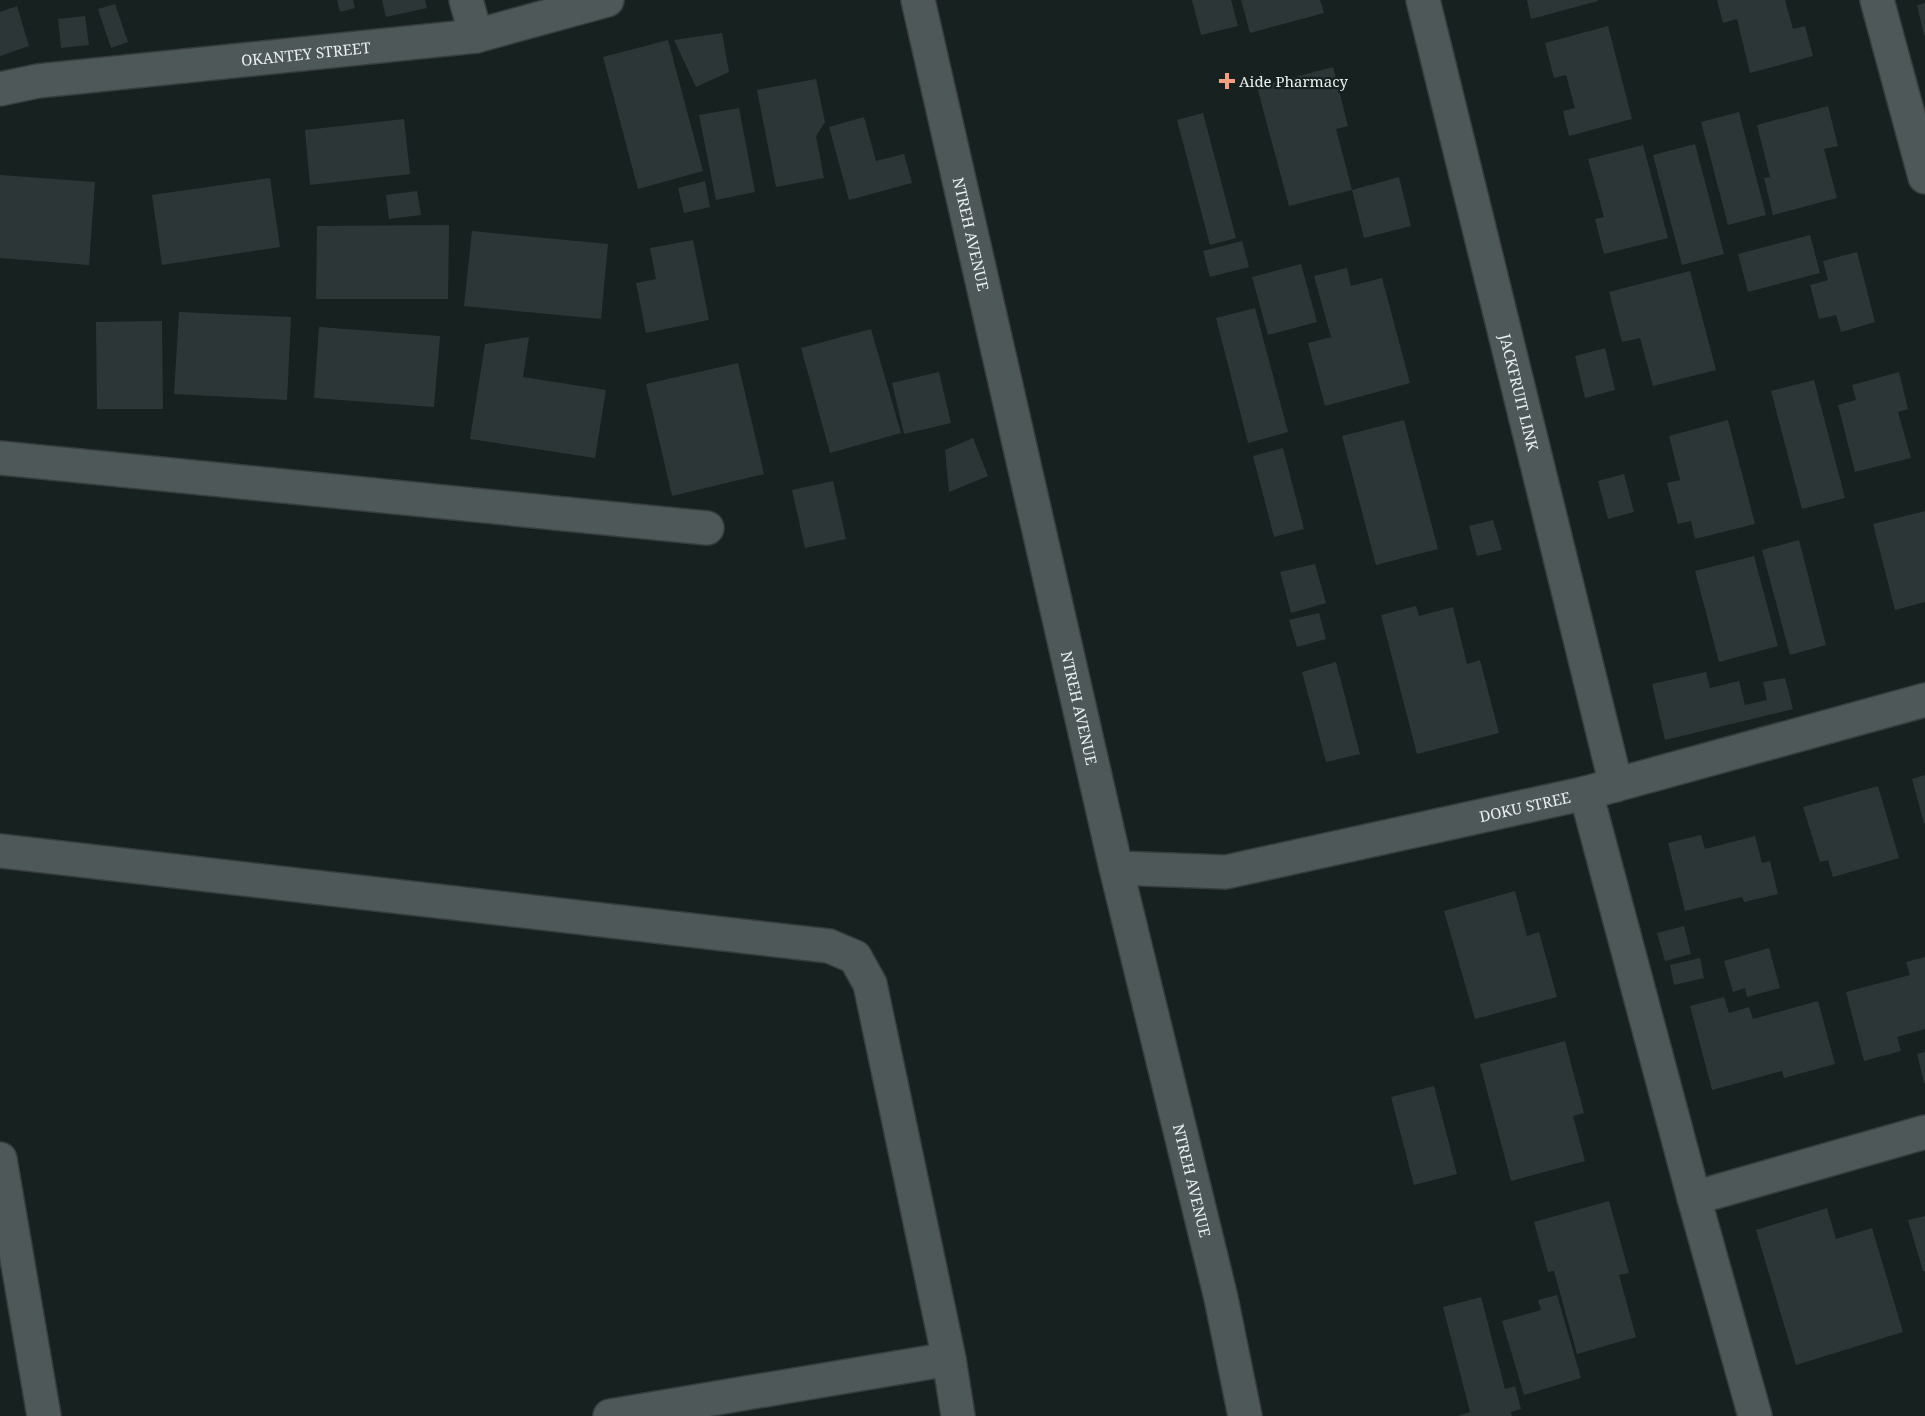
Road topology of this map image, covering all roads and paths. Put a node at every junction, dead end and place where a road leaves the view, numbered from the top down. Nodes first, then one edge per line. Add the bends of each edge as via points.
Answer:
1 (466, 0) edge
2 (608, 0) edge
3 (918, 0) edge
4 (1423, 0) edge
5 (1877, 0) edge
6 (476, 36) junction
7 (0, 89) edge
8 (1925, 177) edge
9 (0, 458) edge
10 (707, 528) dead end
11 (1925, 700) edge
12 (1601, 789) junction
13 (0, 851) edge
14 (1116, 868) junction
15 (1925, 1132) edge
16 (0, 1159) edge
17 (1694, 1198) junction
18 (949, 1359) junction
19 (44, 1416) edge
20 (610, 1416) edge
21 (958, 1416) edge
22 (1245, 1416) edge
23 (1755, 1416) edge

1 - 6 street
2 - 6 street, OKANTEY STREET
3 - 14 street, NTREH AVENUE
4 - 12 street, JACKFRUIT LINK
5 - 8 street
6 - 7 street, OKANTEY STREET via 38,81
9 - 10 street
11 - 12 street, DOKU STREE
12 - 14 street, DOKU STREE via 1226,872
12 - 17 street, JACKFRUIT LINK
13 - 18 street via 829,946 855,957 870,984
14 - 22 street, NTREH AVENUE via 1221,1298
15 - 17 street
16 - 19 street
17 - 23 street, JACKFRUIT LINK
18 - 20 street
18 - 21 street

